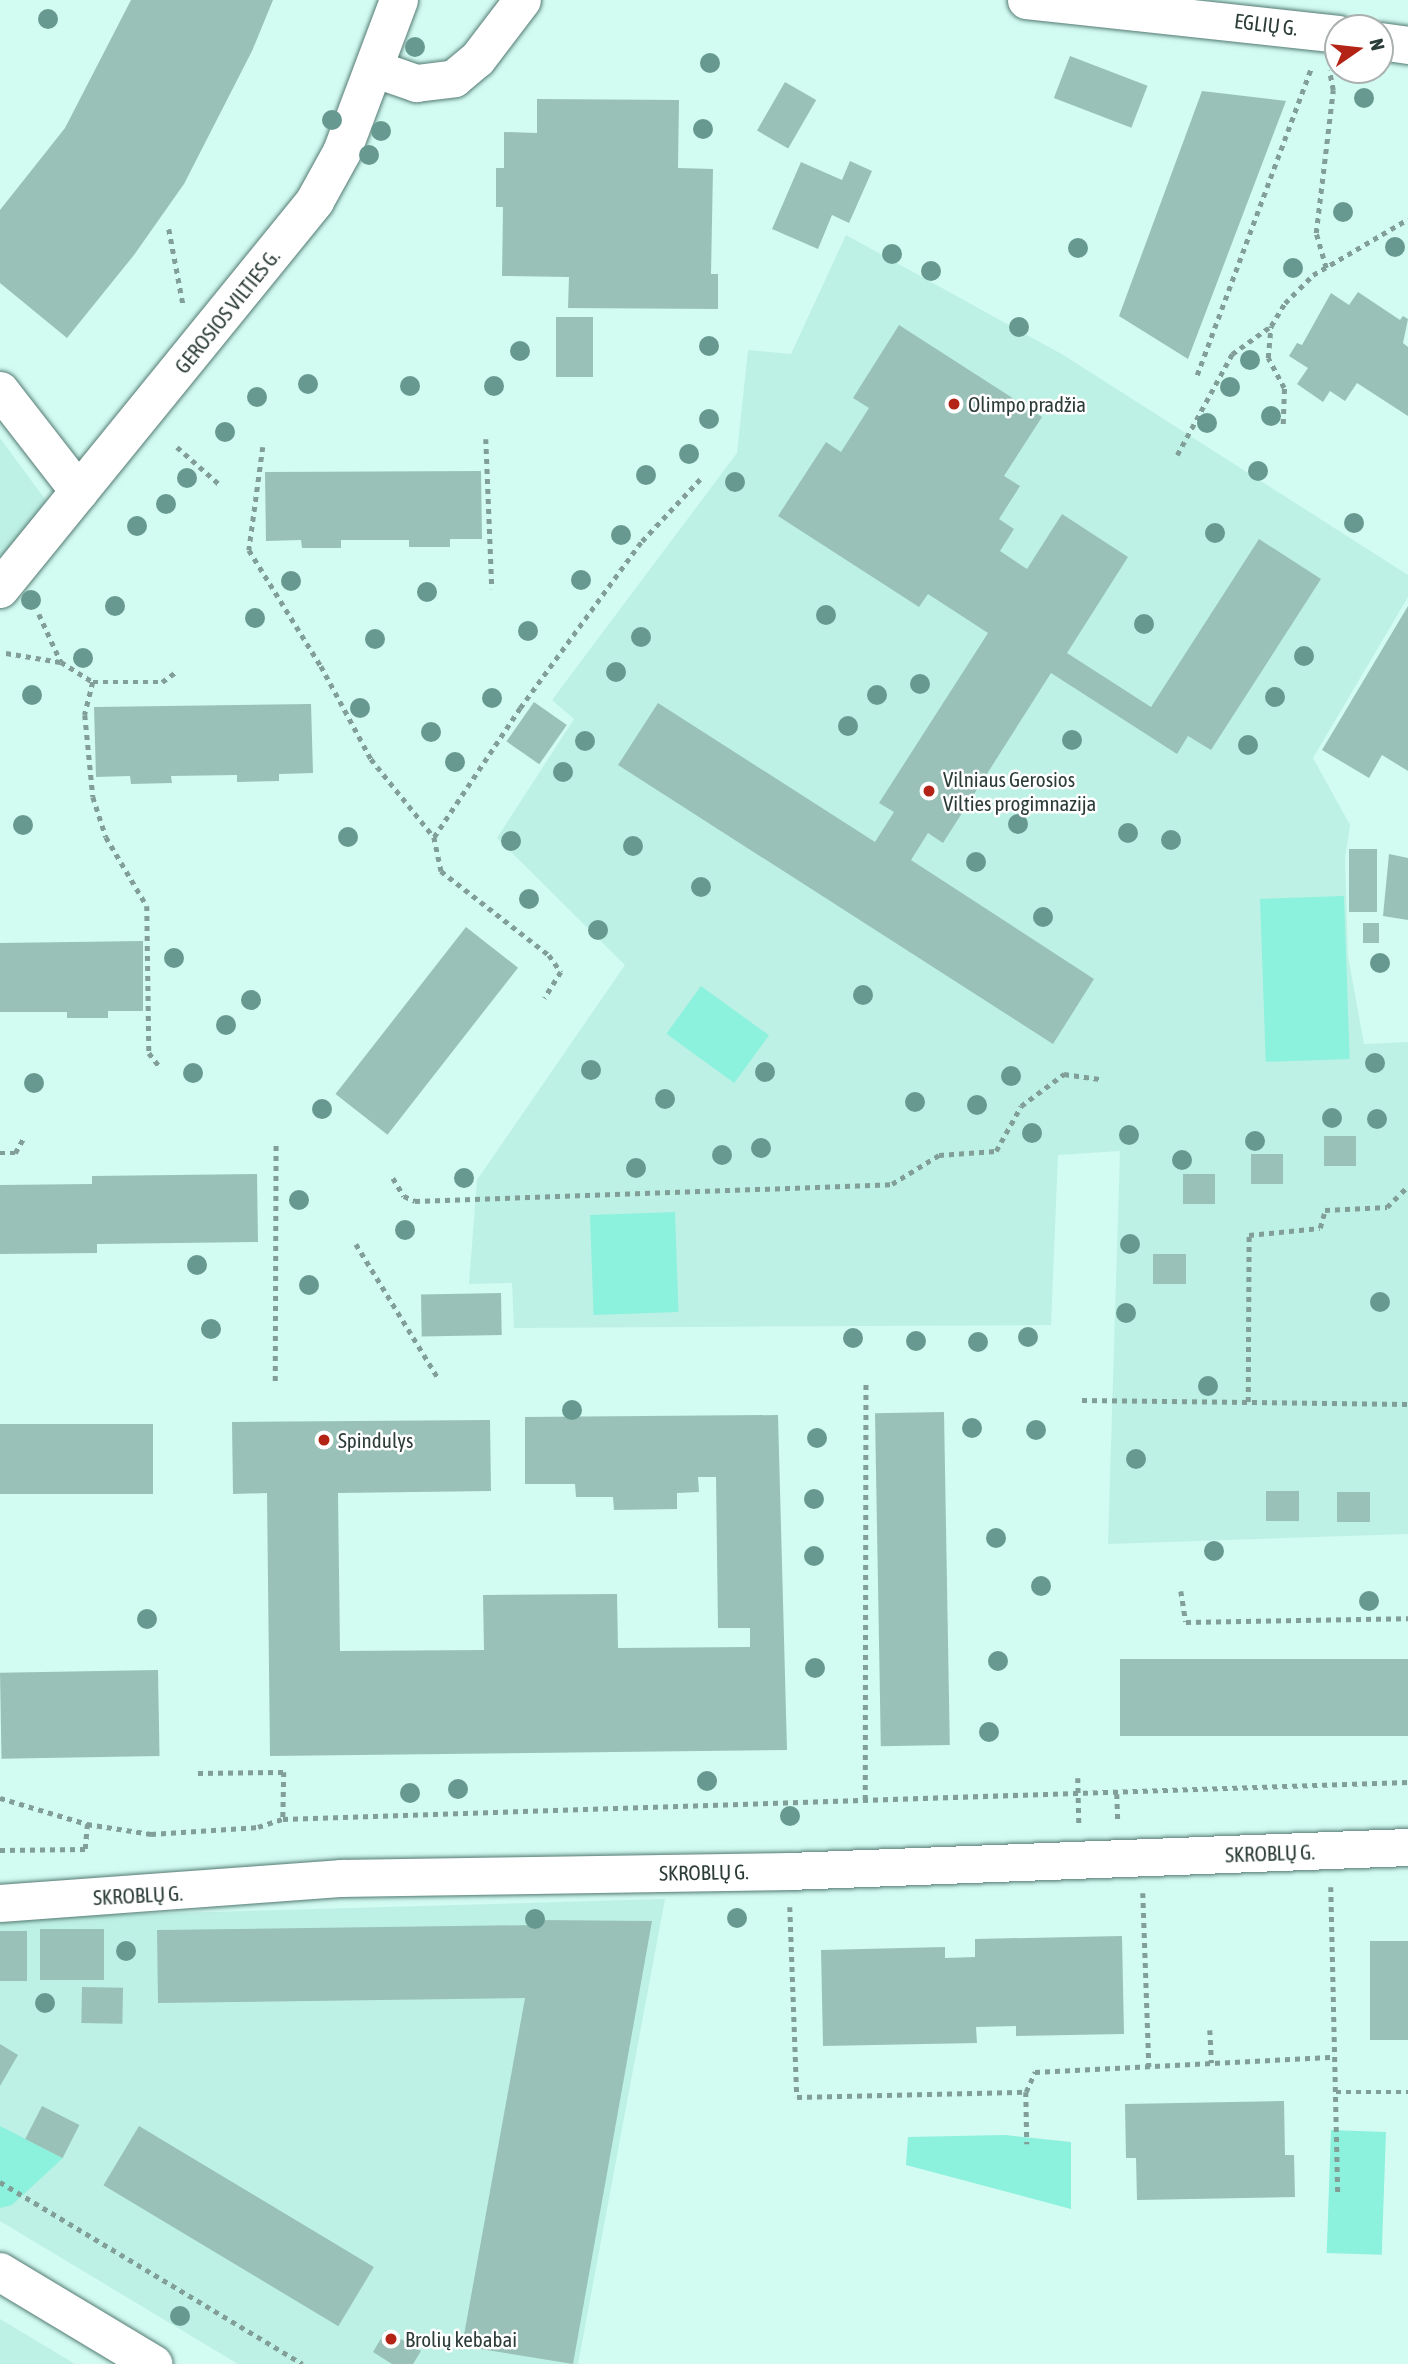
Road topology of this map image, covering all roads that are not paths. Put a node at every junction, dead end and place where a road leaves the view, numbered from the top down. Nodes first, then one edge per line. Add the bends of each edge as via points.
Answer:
1 (399, 0) edge
2 (522, 0) edge
3 (1026, 0) edge
4 (1324, 42) edge
5 (373, 68) junction
6 (0, 390) edge
7 (79, 492) junction
8 (0, 589) edge
9 (1408, 1847) edge
10 (0, 1903) edge
11 (0, 2272) edge
12 (153, 2364) edge

1 - 5 main road, GEROSIOS VILTIES G.
2 - 5 street via 477,59 454,78 416,83
3 - 4 street, EGLIŲ G.
5 - 7 main road, GEROSIOS VILTIES G. via 342,152 315,201
6 - 7 street
7 - 8 main road, GEROSIOS VILTIES G.
9 - 10 street, SKROBLŲ G. via 789,1871 354,1877
11 - 12 main road

